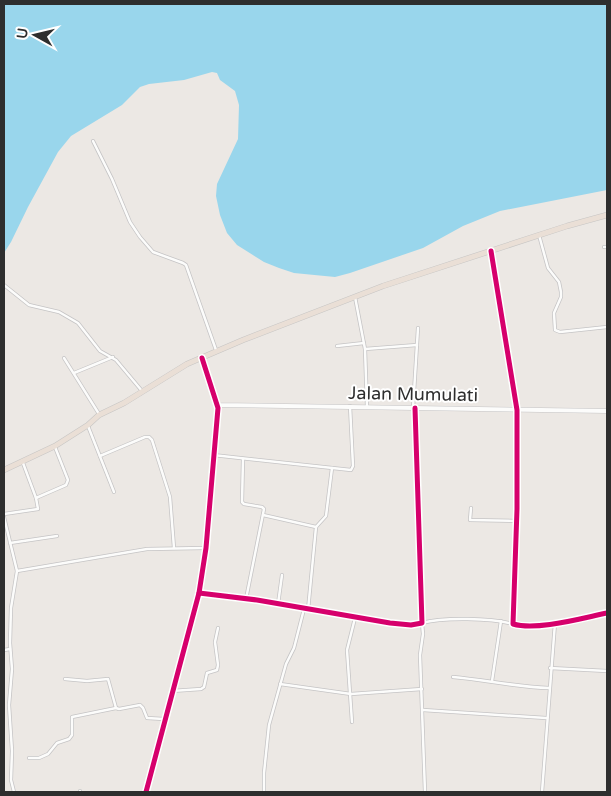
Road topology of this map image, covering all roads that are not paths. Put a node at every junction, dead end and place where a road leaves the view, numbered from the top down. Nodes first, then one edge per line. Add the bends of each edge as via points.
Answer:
1 (93, 140) dead end
2 (607, 216) edge
3 (539, 235) junction
4 (491, 251) junction
5 (4, 285) edge
6 (355, 297) junction
7 (607, 327) edge
8 (418, 328) dead end
9 (364, 343) junction
10 (417, 345) junction
11 (337, 346) dead end
12 (364, 350) junction
13 (216, 351) junction
14 (113, 357) junction
15 (64, 358) dead end
16 (202, 358) junction
17 (74, 373) junction
18 (142, 391) junction
19 (218, 404) junction
20 (350, 406) junction
21 (367, 407) junction
22 (414, 408) junction
23 (517, 410) junction
24 (607, 411) edge
25 (100, 415) junction
26 (88, 425) junction
27 (55, 446) junction
28 (213, 455) junction
29 (100, 456) junction
30 (243, 459) junction
31 (22, 461) junction
32 (332, 467) junction
33 (4, 470) edge
34 (114, 492) dead end
35 (36, 498) junction
36 (471, 508) dead end
37 (4, 515) edge
38 (263, 516) junction
39 (517, 521) junction
40 (316, 527) junction
41 (57, 536) dead end
42 (10, 543) junction
43 (174, 548) junction
44 (206, 548) junction
45 (17, 571) junction
46 (282, 575) dead end
47 (199, 594) junction
48 (246, 598) junction
49 (278, 604) junction
50 (306, 610) junction
51 (607, 613) edge
52 (355, 618) junction
53 (501, 621) junction
54 (422, 622) junction
55 (555, 623) junction
56 (513, 624) junction
57 (218, 628) dead end
58 (10, 649) junction
59 (4, 650) edge
60 (550, 668) junction
61 (607, 672) edge
62 (453, 677) dead end
63 (65, 679) dead end
64 (492, 680) junction
65 (280, 684) junction
66 (549, 688) junction
67 (422, 689) junction
68 (172, 691) junction
69 (350, 694) junction
70 (116, 708) junction
71 (423, 710) junction
72 (547, 718) junction
73 (164, 719) junction
74 (352, 722) dead end
75 (29, 758) dead end
76 (14, 792) edge
77 (146, 792) edge
78 (264, 792) edge
79 (425, 792) edge
80 (542, 792) edge

1 - 13 street via 140,237 153,252 186,265
2 - 3 highway
3 - 4 highway
3 - 7 street via 548,268 559,282 561,292 554,313 555,330
4 - 6 highway
4 - 23 street
5 - 14 street via 30,305 73,319 100,351
6 - 9 street
6 - 13 highway
8 - 10 street
9 - 11 street
9 - 12 street
10 - 12 street
10 - 22 street
12 - 21 street
13 - 16 highway
14 - 17 street
14 - 18 street
15 - 17 street
16 - 18 highway
16 - 19 street
17 - 25 street
18 - 25 highway
19 - 20 street, Jalan Mumulati
19 - 28 street
20 - 21 street, Jalan Mumulati
20 - 32 street via 353,467 350,470
21 - 22 street, Jalan Mumulati
22 - 23 street, Jalan Mumulati
22 - 54 street
23 - 24 street, Jalan Mumulati
23 - 39 street
25 - 26 highway
26 - 27 highway
26 - 29 street
27 - 31 highway
27 - 35 street via 68,484
28 - 30 street
28 - 44 street
29 - 34 street
29 - 43 street via 146,437 152,440 170,497
30 - 32 street
30 - 38 street via 242,502 262,507
31 - 33 highway
31 - 35 street
32 - 40 street via 326,516
35 - 37 street via 37,510
36 - 39 street via 470,520
37 - 42 street
38 - 40 street
38 - 48 street
39 - 56 street
40 - 50 street
41 - 42 street
42 - 45 street
43 - 44 street
43 - 45 street via 142,550
44 - 47 street
45 - 58 street via 11,608
46 - 49 street
47 - 48 street
47 - 68 street
48 - 49 street
49 - 50 street
50 - 52 street
50 - 65 street
51 - 55 street
52 - 54 street via 403,624
52 - 69 street via 347,650
53 - 54 street
53 - 56 street
53 - 64 street
54 - 67 street
55 - 56 street
55 - 60 street
57 - 68 street via 217,670 207,673 201,689
58 - 59 street
58 - 76 street via 10,780
60 - 61 street
60 - 66 street
62 - 64 street
63 - 70 street via 108,679
64 - 66 street
65 - 69 street
65 - 78 street via 270,725
66 - 72 street
67 - 69 street
67 - 71 street
68 - 73 street
69 - 74 street
70 - 73 street via 140,705 147,718
70 - 75 street via 72,717 69,739 57,743 48,754
71 - 72 street
71 - 79 street
72 - 80 street
73 - 77 street

